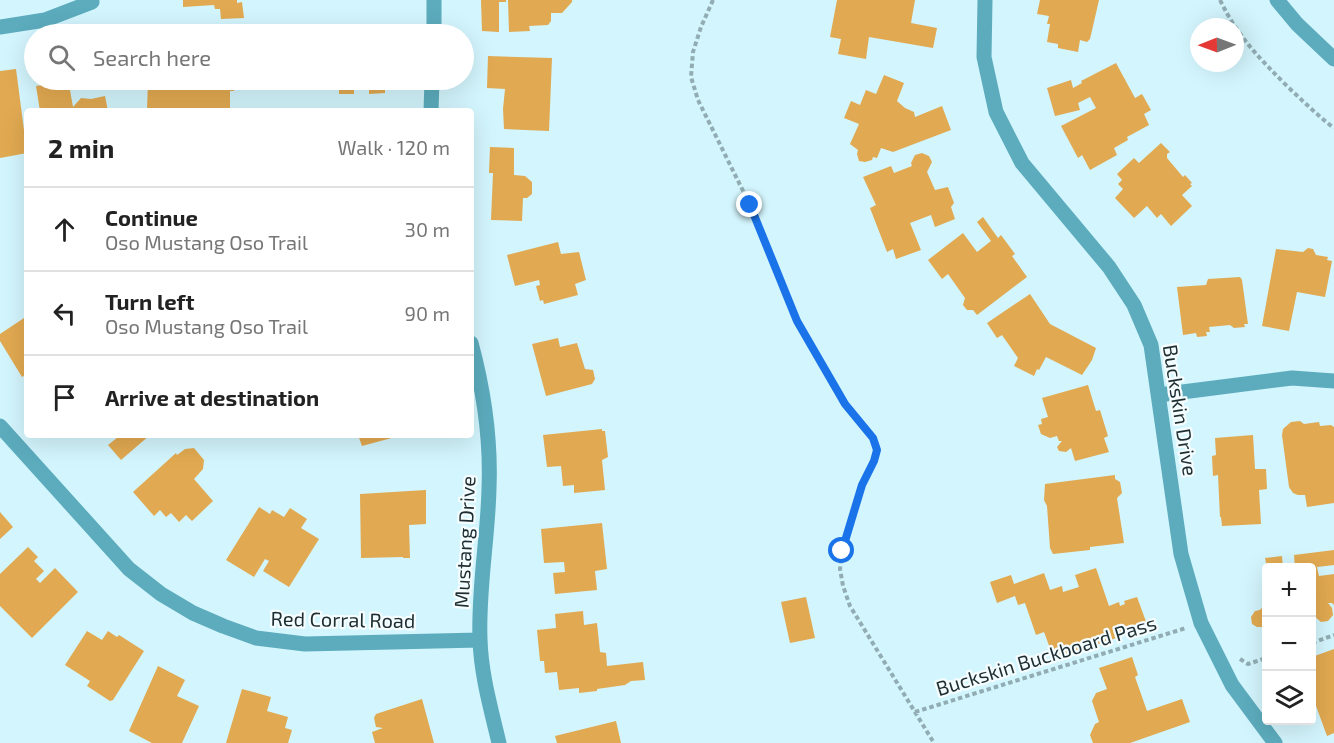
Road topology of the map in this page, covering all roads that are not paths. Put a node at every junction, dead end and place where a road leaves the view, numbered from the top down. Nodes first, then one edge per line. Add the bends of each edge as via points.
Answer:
1 (434, 0) edge
2 (985, 0) edge
3 (1277, 0) edge
4 (92, 2) dead end
5 (434, 24) edge
6 (0, 27) edge
7 (1334, 59) edge
8 (432, 90) edge
9 (431, 108) edge
10 (474, 354) edge
11 (1334, 381) edge
12 (1159, 395) junction
13 (0, 426) edge
14 (480, 640) junction
15 (500, 743) edge
16 (1275, 743) edge

1 - 5 street
2 - 12 street, Buckskin Drive via 984,57 996,112 1022,163 1109,267 1134,305 1151,345
3 - 7 street
4 - 6 street via 45,20
8 - 9 street
10 - 14 street, Mustang Drive via 489,431
11 - 12 street via 1292,378
12 - 16 street, Buckskin Drive via 1181,554 1201,623 1232,685
13 - 14 street, Red Corral Road via 129,568 193,613 256,638 305,644
14 - 15 street, Mustang Drive via 485,685

